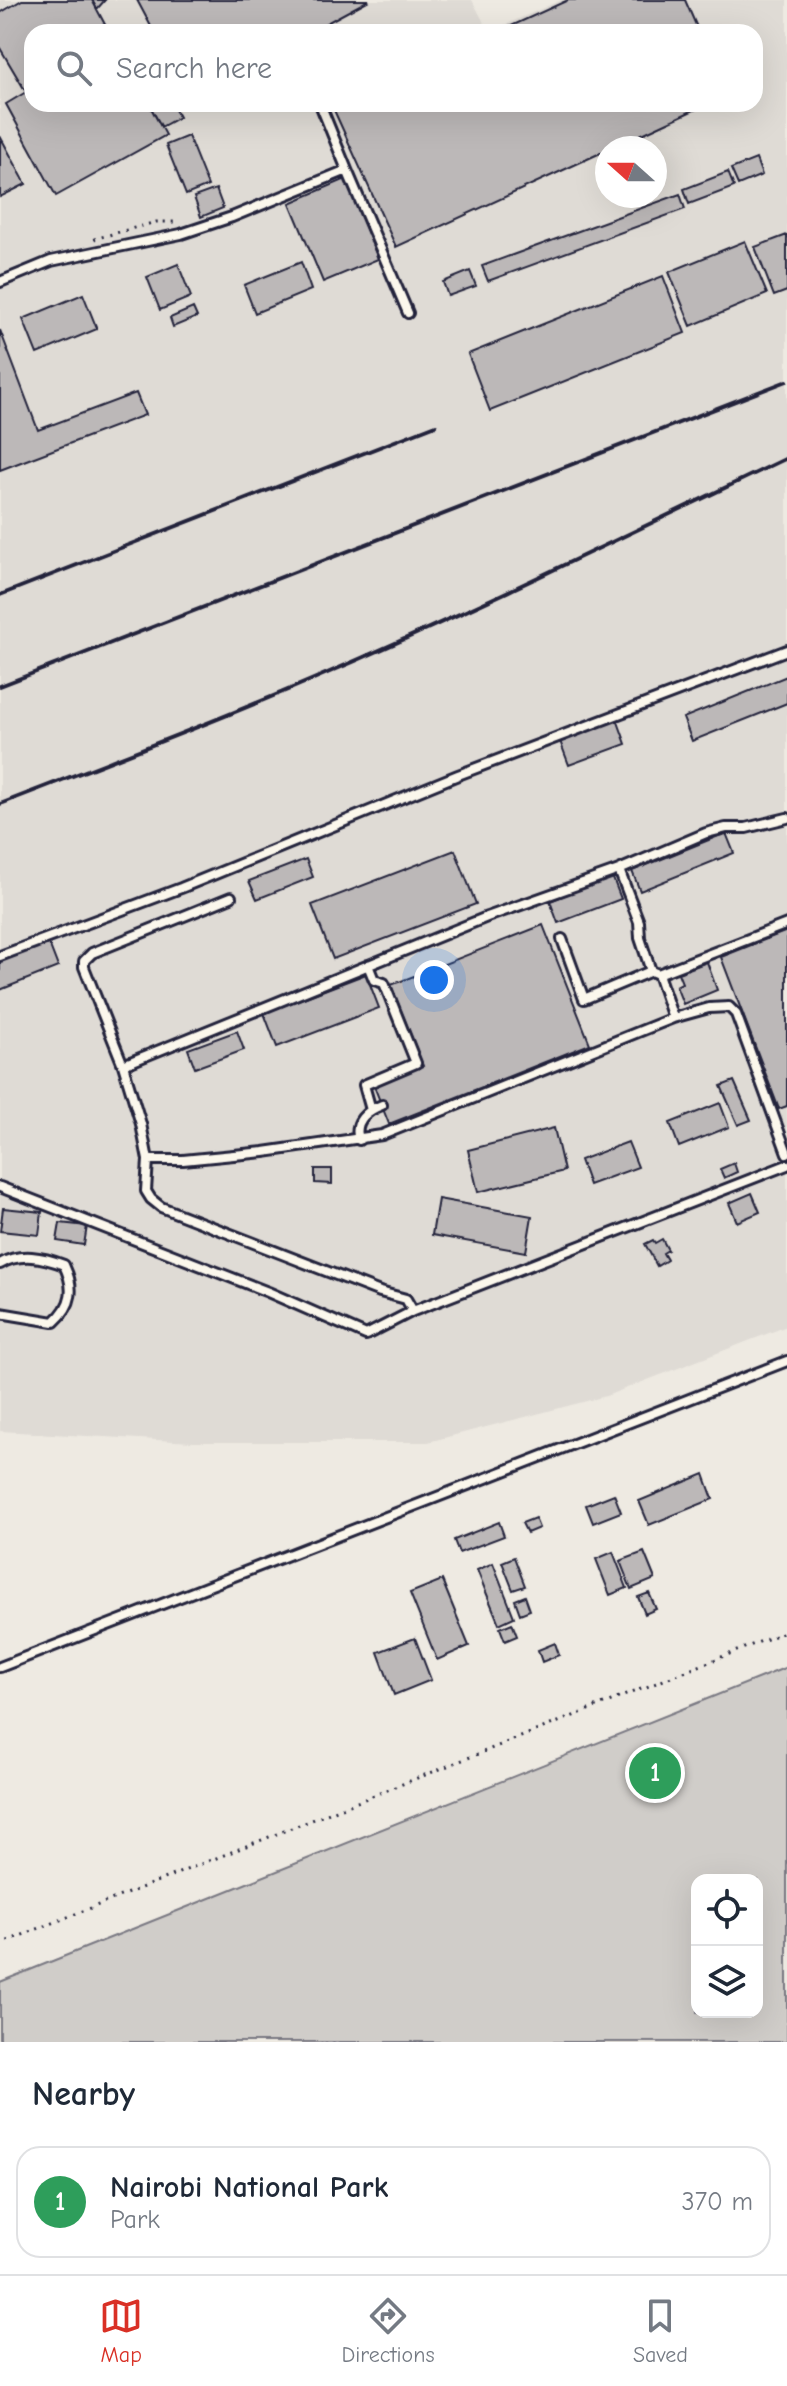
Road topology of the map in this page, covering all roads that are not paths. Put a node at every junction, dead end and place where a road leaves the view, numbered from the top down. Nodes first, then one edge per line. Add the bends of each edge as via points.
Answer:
1 (323, 112) edge
2 (347, 170) junction
3 (0, 282) edge
4 (408, 313) dead end
5 (787, 650) edge
6 (787, 818) edge
7 (619, 870) junction
8 (231, 897) dead end
9 (787, 924) edge
10 (562, 939) dead end
11 (0, 956) edge
12 (368, 965) junction
13 (655, 972) junction
14 (673, 1018) junction
15 (123, 1065) junction
16 (382, 1105) dead end
17 (371, 1110) junction
18 (359, 1140) junction
19 (787, 1153) edge
20 (148, 1160) junction
21 (787, 1165) edge
22 (0, 1187) edge
23 (0, 1264) edge
24 (413, 1311) junction
25 (0, 1313) edge
26 (787, 1361) edge
27 (0, 1667) edge

1 - 2 lane
2 - 3 lane via 181,234 51,261
2 - 4 lane
5 - 11 lane
6 - 7 lane via 706,833
7 - 12 lane
7 - 13 lane
8 - 15 lane via 92,953 84,961
9 - 13 lane
10 - 13 lane via 584,999
12 - 15 lane
12 - 17 lane via 374,980 384,983 416,1063 364,1085
13 - 14 lane
14 - 18 lane
14 - 19 lane via 709,1008 729,1007 736,1014
15 - 20 lane
16 - 17 lane
17 - 18 lane via 361,1120
18 - 20 lane
20 - 24 lane via 146,1191 161,1207 406,1299
21 - 24 lane
22 - 24 lane via 366,1335
23 - 25 lane via 15,1256 64,1265 71,1299 54,1322
26 - 27 lane

